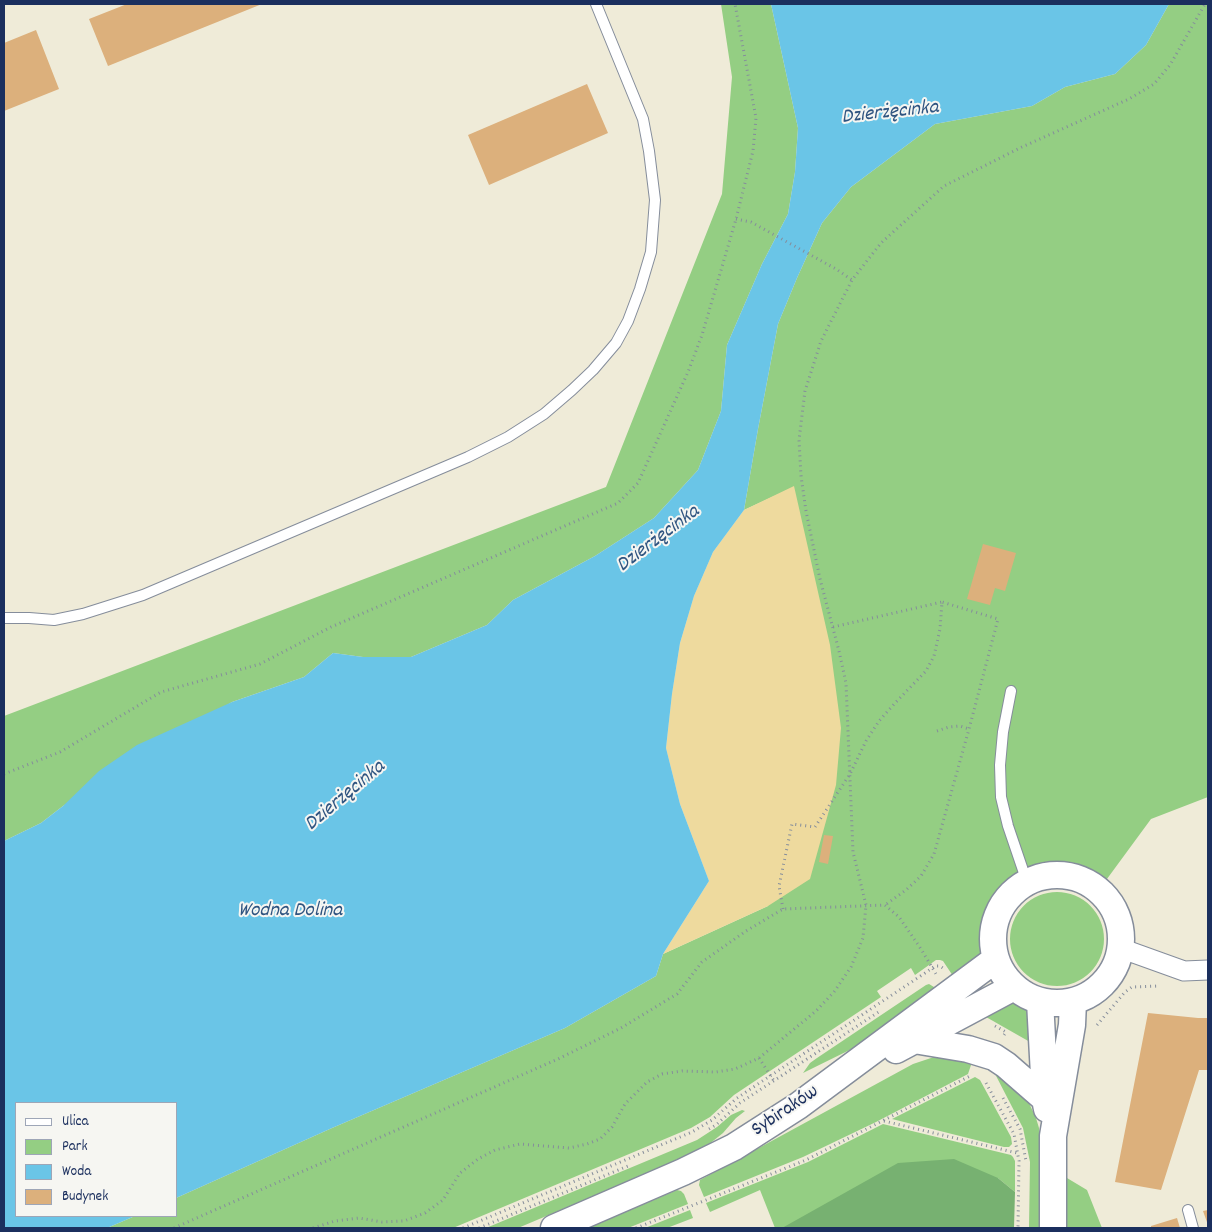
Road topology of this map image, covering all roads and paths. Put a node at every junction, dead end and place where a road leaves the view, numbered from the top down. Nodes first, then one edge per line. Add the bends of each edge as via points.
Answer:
1 (596, 4) edge
2 (735, 4) edge
3 (1206, 4) edge
4 (736, 219) junction
5 (852, 280) junction
6 (942, 602) junction
7 (4, 618) edge
8 (833, 627) junction
9 (1011, 691) dead end
10 (969, 729) junction
11 (937, 731) dead end
12 (4, 774) edge
13 (850, 774) junction
14 (1027, 882) junction
15 (866, 905) junction
16 (886, 905) junction
17 (783, 909) junction
18 (1120, 948) junction
19 (996, 959) junction
20 (933, 968) junction
21 (1208, 970) edge
22 (947, 974) dead end
23 (936, 975) junction
24 (929, 979) dead end
25 (940, 981) dead end
26 (1014, 987) junction
27 (1040, 1001) junction
28 (1073, 1001) junction
29 (880, 1011) dead end
30 (914, 1040) junction
31 (759, 1058) junction
32 (975, 1073) dead end
33 (771, 1075) junction
34 (983, 1078) dead end
35 (774, 1081) junction
36 (999, 1090) dead end
37 (1045, 1099) junction
38 (798, 1106) junction
39 (884, 1121) junction
40 (702, 1133) dead end
41 (1053, 1136) junction
42 (1017, 1154) junction
43 (1026, 1161) dead end
44 (636, 1163) dead end
45 (1188, 1210) dead end
46 (174, 1228) edge
47 (313, 1228) edge
48 (463, 1228) edge
49 (479, 1228) edge
50 (554, 1228) edge
51 (636, 1228) edge
52 (1018, 1228) edge
53 (1052, 1228) edge
54 (1193, 1228) edge

1 - 7 lane via 642,120 655,200 651,252 640,289 616,343 593,370 544,414 508,437 143,595 54,620
2 - 4 path via 756,118 753,151
3 - 5 path via 1170,65 1154,84 1129,99 944,186 881,243
4 - 5 path via 751,222
4 - 12 path via 688,372 638,483 618,503 331,627 260,664 161,692 60,752
5 - 8 path via 821,341 805,391 799,440 806,511
6 - 8 path
6 - 10 path via 998,619
6 - 13 path via 934,656 926,671 880,721
8 - 13 path via 846,683
9 - 14 lane via 1002,740 1001,797
10 - 11 path via 960,726
10 - 16 path via 934,854 921,876
13 - 15 path via 853,852
13 - 17 path via 815,827 792,824 779,886
14 - 18 street via 1042,877 1073,878 1100,892 1116,918
14 - 19 street via 1005,902 998,915 993,944
15 - 16 path
15 - 17 path
15 - 31 path via 863,938 834,992
16 - 20 path via 899,917
17 - 46 path via 702,962 677,994 621,1028 558,1059
18 - 21 street via 1184,970
18 - 28 street via 1109,976 1087,996
19 - 26 street
19 - 38 street, Sybiraków
20 - 22 path via 940,966
20 - 23 path
20 - 33 path
23 - 24 path
23 - 25 path
26 - 27 street
26 - 30 street
27 - 28 street
27 - 37 street
28 - 41 street via 1072,1025
29 - 35 path
30 - 37 street via 994,1057
30 - 38 street
31 - 33 path
31 - 47 path via 735,1069 662,1074 647,1082 625,1104 612,1127 600,1139 587,1144 569,1148 520,1144 495,1150 460,1173 443,1200 425,1214 404,1221 359,1218
32 - 39 path
33 - 35 path
33 - 48 path via 692,1132
34 - 42 path via 1014,1134
35 - 40 path
36 - 43 path via 1020,1129
37 - 41 street
38 - 50 street, Sybiraków via 725,1151
39 - 42 path
39 - 51 path via 806,1160
41 - 53 street
42 - 52 path
44 - 49 path
45 - 54 lane

